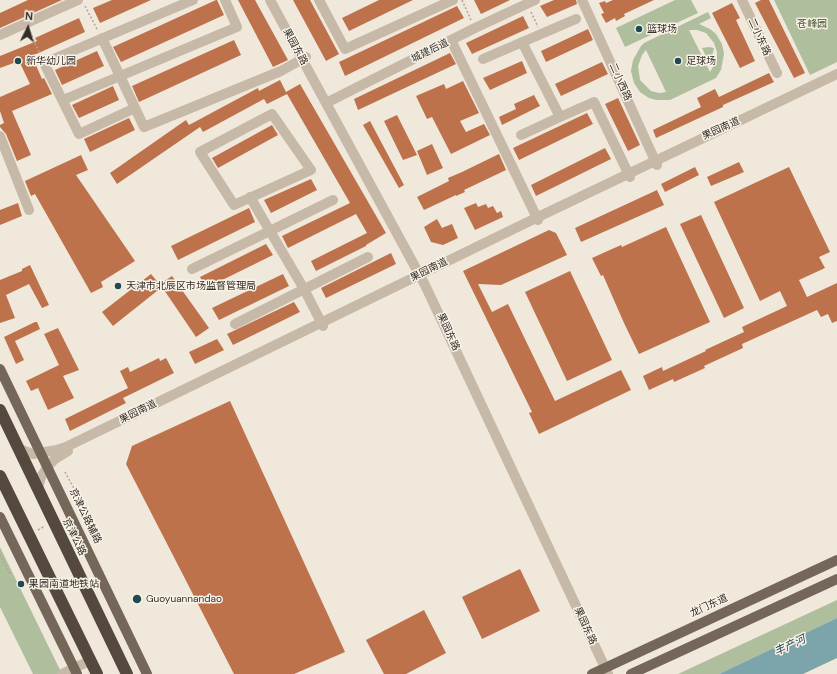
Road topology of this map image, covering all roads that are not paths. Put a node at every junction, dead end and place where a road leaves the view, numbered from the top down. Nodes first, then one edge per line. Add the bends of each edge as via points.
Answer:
1 (193, 0) edge
2 (225, 0) edge
3 (270, 0) edge
4 (275, 0) edge
5 (319, 0) edge
6 (453, 0) edge
7 (582, 0) edge
8 (742, 0) edge
9 (531, 2) edge
10 (81, 3) edge
11 (576, 19) dead end
12 (0, 35) edge
13 (102, 38) junction
14 (451, 40) junction
15 (522, 42) junction
16 (304, 58) junction
17 (483, 59) dead end
18 (776, 73) dead end
19 (837, 74) edge
20 (120, 76) junction
21 (837, 80) edge
22 (63, 100) junction
23 (328, 102) junction
24 (135, 108) junction
25 (560, 117) junction
26 (520, 135) dead end
27 (0, 136) edge
28 (656, 162) junction
29 (629, 175) junction
30 (250, 197) junction
31 (333, 200) dead end
32 (29, 210) dead end
33 (537, 219) junction
34 (269, 231) junction
35 (368, 257) dead end
36 (192, 269) dead end
37 (423, 274) junction
38 (304, 289) junction
39 (234, 324) dead end
40 (322, 324) junction
41 (0, 369) edge
42 (0, 410) edge
43 (19, 450) junction
44 (41, 453) junction
45 (48, 466) junction
46 (0, 476) edge
47 (38, 488) junction
48 (0, 518) edge
49 (837, 560) edge
50 (837, 579) edge
51 (91, 660) junction
52 (609, 670) edge
53 (76, 671) edge
54 (62, 674) edge
55 (97, 674) edge
56 (127, 674) edge
57 (147, 674) edge
58 (592, 674) edge
59 (632, 674) edge

1 - 13 street
2 - 20 street via 237,27
3 - 16 street, 果园东路
4 - 16 street, 果园东路
5 - 6 street via 345,49
7 - 28 street, 二小西路
8 - 18 street, 二小东路
9 - 14 street, 城建后道
10 - 12 street
11 - 15 street
13 - 20 street
13 - 22 street via 44,63
14 - 23 street, 城建后道
14 - 33 street
15 - 17 street
15 - 25 street
16 - 23 street, 果园东路
16 - 24 street via 281,71 144,127
19 - 28 street, 果园南道
20 - 22 street
20 - 24 street
21 - 28 street, 果园南道
22 - 24 street via 79,134
23 - 37 street, 果园东路
25 - 26 street
25 - 29 street via 594,102
27 - 32 street
28 - 29 street, 果园南道
29 - 33 street, 果园南道
30 - 30 street via 311,170 272,114 200,152 234,205
30 - 34 street
31 - 34 street
33 - 37 street, 果园南道
34 - 36 street
34 - 38 street
35 - 38 street
37 - 40 street, 果园南道
37 - 52 street, 果园东路
38 - 39 street
38 - 40 street
40 - 44 street, 果园南道 via 66,447
40 - 45 street, 果园南道 via 60,455
41 - 44 main road, 京津公路辅路
42 - 43 highway, 京津公路
43 - 44 street, 果园南道 via 33,454
43 - 47 highway, 京津公路
44 - 45 main road, 京津公路辅路
45 - 47 street, 果园南道
45 - 57 main road, 京津公路辅路
46 - 51 highway
47 - 56 highway, 京津公路
48 - 53 main road
49 - 52 main road, 龙门东道
50 - 59 main road
51 - 53 street
51 - 55 highway
52 - 58 main road, 龙门东道
53 - 54 street

